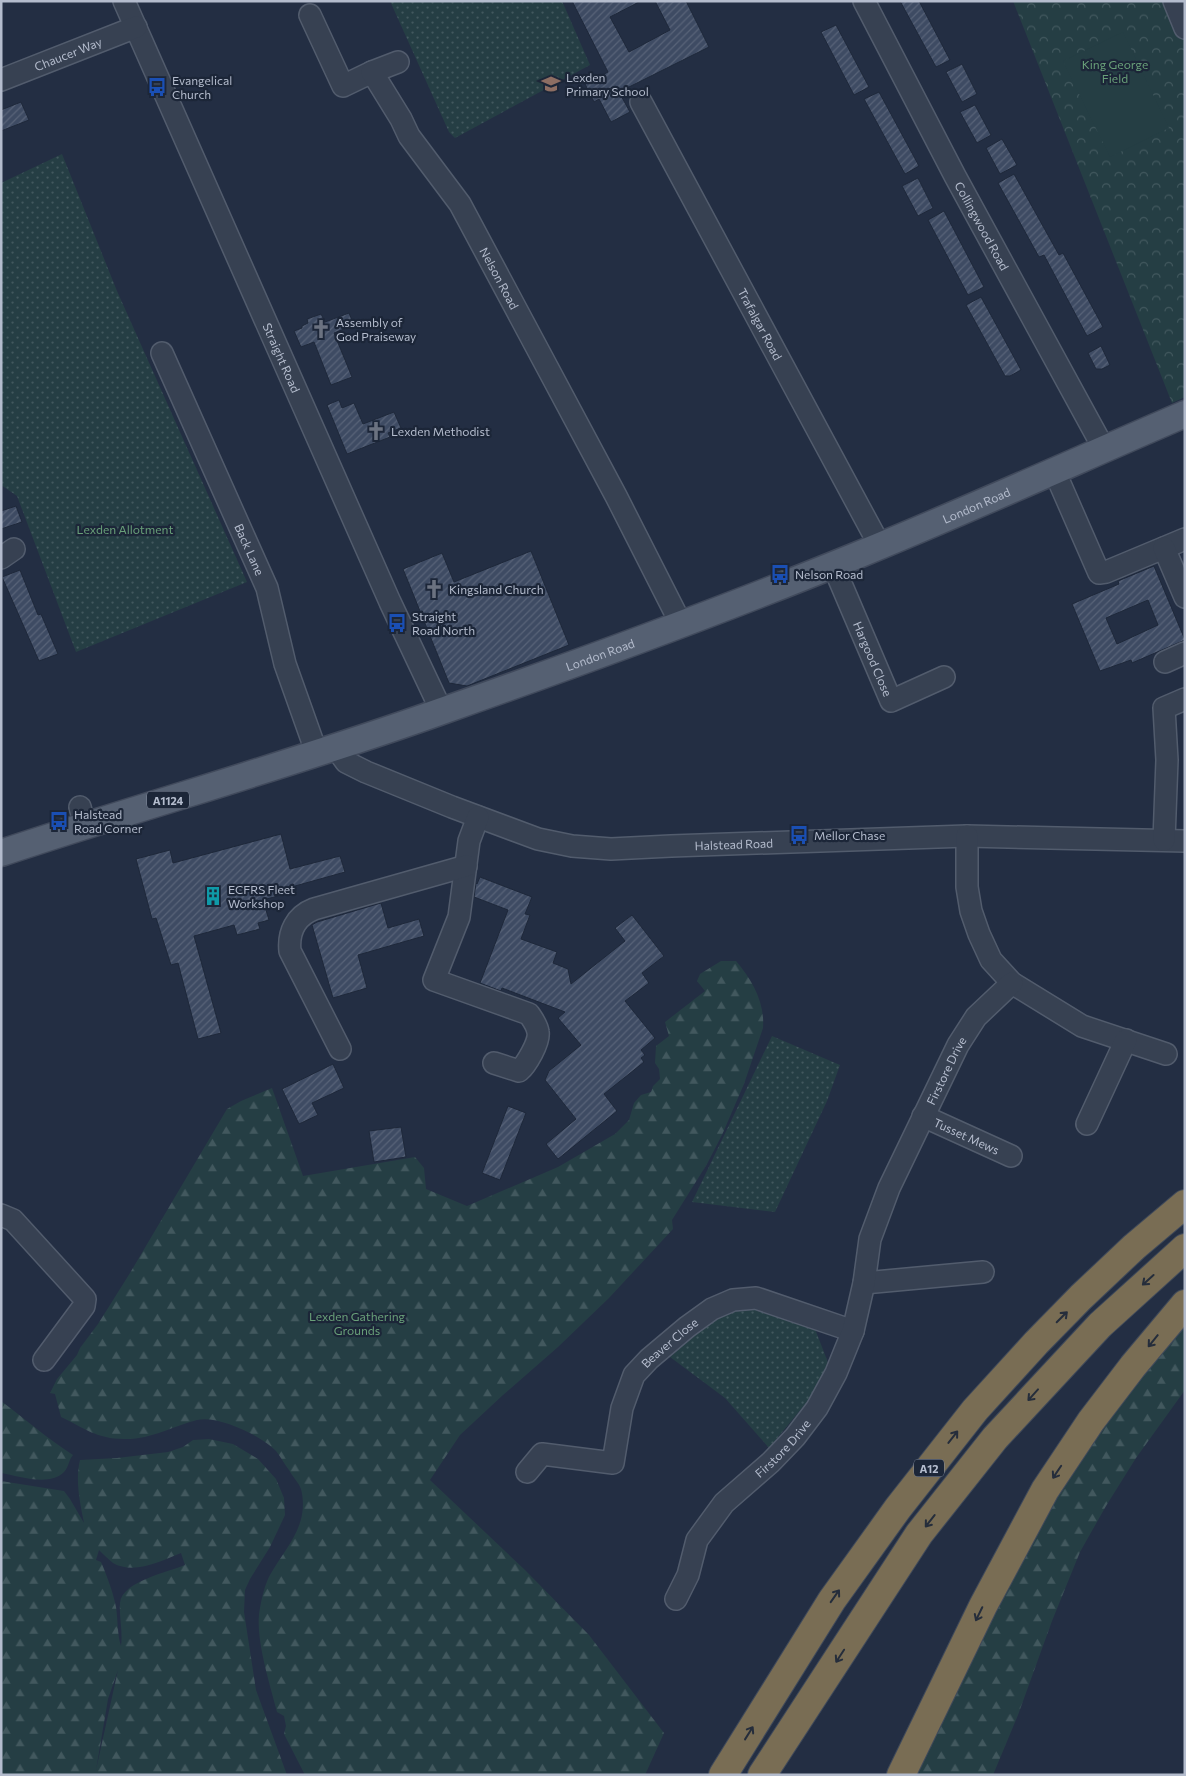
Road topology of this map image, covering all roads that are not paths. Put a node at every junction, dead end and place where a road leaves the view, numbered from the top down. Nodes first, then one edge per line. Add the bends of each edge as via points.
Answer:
1 (124, 1) edge
2 (864, 1) edge
3 (1174, 1) edge
4 (310, 15) dead end
5 (136, 27) junction
6 (1185, 28) edge
7 (398, 62) dead end
8 (372, 72) junction
9 (1, 80) edge
10 (641, 102) dead end
11 (162, 353) dead end
12 (1185, 414) edge
13 (1104, 449) junction
14 (1054, 470) junction
15 (1185, 539) edge
16 (880, 546) junction
17 (1164, 548) junction
18 (833, 565) junction
19 (1185, 597) edge
20 (682, 624) junction
21 (1185, 653) edge
22 (1165, 662) dead end
23 (944, 677) dead end
24 (1185, 699) edge
25 (442, 712) junction
26 (326, 751) junction
27 (478, 817) junction
28 (967, 836) junction
29 (1174, 841) edge
30 (1, 853) edge
31 (466, 866) junction
32 (1012, 983) junction
33 (1126, 1040) junction
34 (340, 1048) dead end
35 (1166, 1054) dead end
36 (494, 1063) dead end
37 (923, 1116) junction
38 (1087, 1124) dead end
39 (1011, 1156) dead end
40 (1185, 1204) edge
41 (1, 1215) edge
42 (1185, 1248) edge
43 (983, 1272) dead end
44 (864, 1283) junction
45 (1185, 1304) edge
46 (853, 1331) junction
47 (44, 1360) dead end
48 (527, 1472) dead end
49 (676, 1599) dead end
50 (723, 1775) edge
51 (762, 1775) edge
52 (901, 1775) edge

1 - 5 street, Straight Road
2 - 13 street, Collingwood Road
3 - 6 street
4 - 8 street via 343,86
5 - 9 street, Chaucer Way
5 - 25 street, Straight Road via 390,602
7 - 8 street
8 - 20 street, Nelson Road via 409,136 460,204
10 - 16 street, Trafalgar Road
11 - 26 street, Back Lane via 267,588 286,664
12 - 13 main road, London Road / A1124
13 - 14 main road, London Road / A1124
14 - 16 main road, London Road / A1124
14 - 17 street via 1099,573
15 - 17 street
16 - 18 main road, London Road / A1124
17 - 19 street
18 - 20 main road, London Road / A1124
18 - 23 street, Hargood Close via 891,701
20 - 25 main road, London Road / A1124
21 - 22 street
24 - 29 street via 1164,708
25 - 26 main road, London Road / A1124
26 - 27 street, Halstead Road via 366,772
26 - 30 main road, London Road / A1124 via 83,816
27 - 28 street, Halstead Road via 538,838 572,846 610,849
27 - 31 street via 469,842
28 - 29 street, Halstead Road
28 - 32 street via 967,887 971,911 991,960
31 - 34 street via 314,909 297,921 290,937 290,951
31 - 36 street via 459,917 434,980 529,1014 539,1035 526,1065 519,1071
32 - 33 street via 1082,1026
32 - 37 street, Firstore Drive via 976,1017
33 - 35 street
33 - 38 street
37 - 39 street, Tusset Mews
37 - 44 street, Firstore Drive via 879,1214 870,1240
50 -> 40 highway, A12 via 832,1600 898,1508 975,1410 1081,1297
41 - 47 street via 13,1220 85,1299 84,1306
42 -> 51 highway, A12 via 1100,1325 995,1438 919,1534
43 - 44 street
44 - 46 street, Firstore Drive
45 -> 52 highway via 1138,1359 1045,1490 983,1606
46 - 48 street, Beaver Close via 756,1298 733,1300 712,1309 649,1359 634,1375 622,1408 613,1463 542,1454
46 - 49 street, Firstore Drive via 817,1408 771,1462 724,1503 696,1540 688,1575

